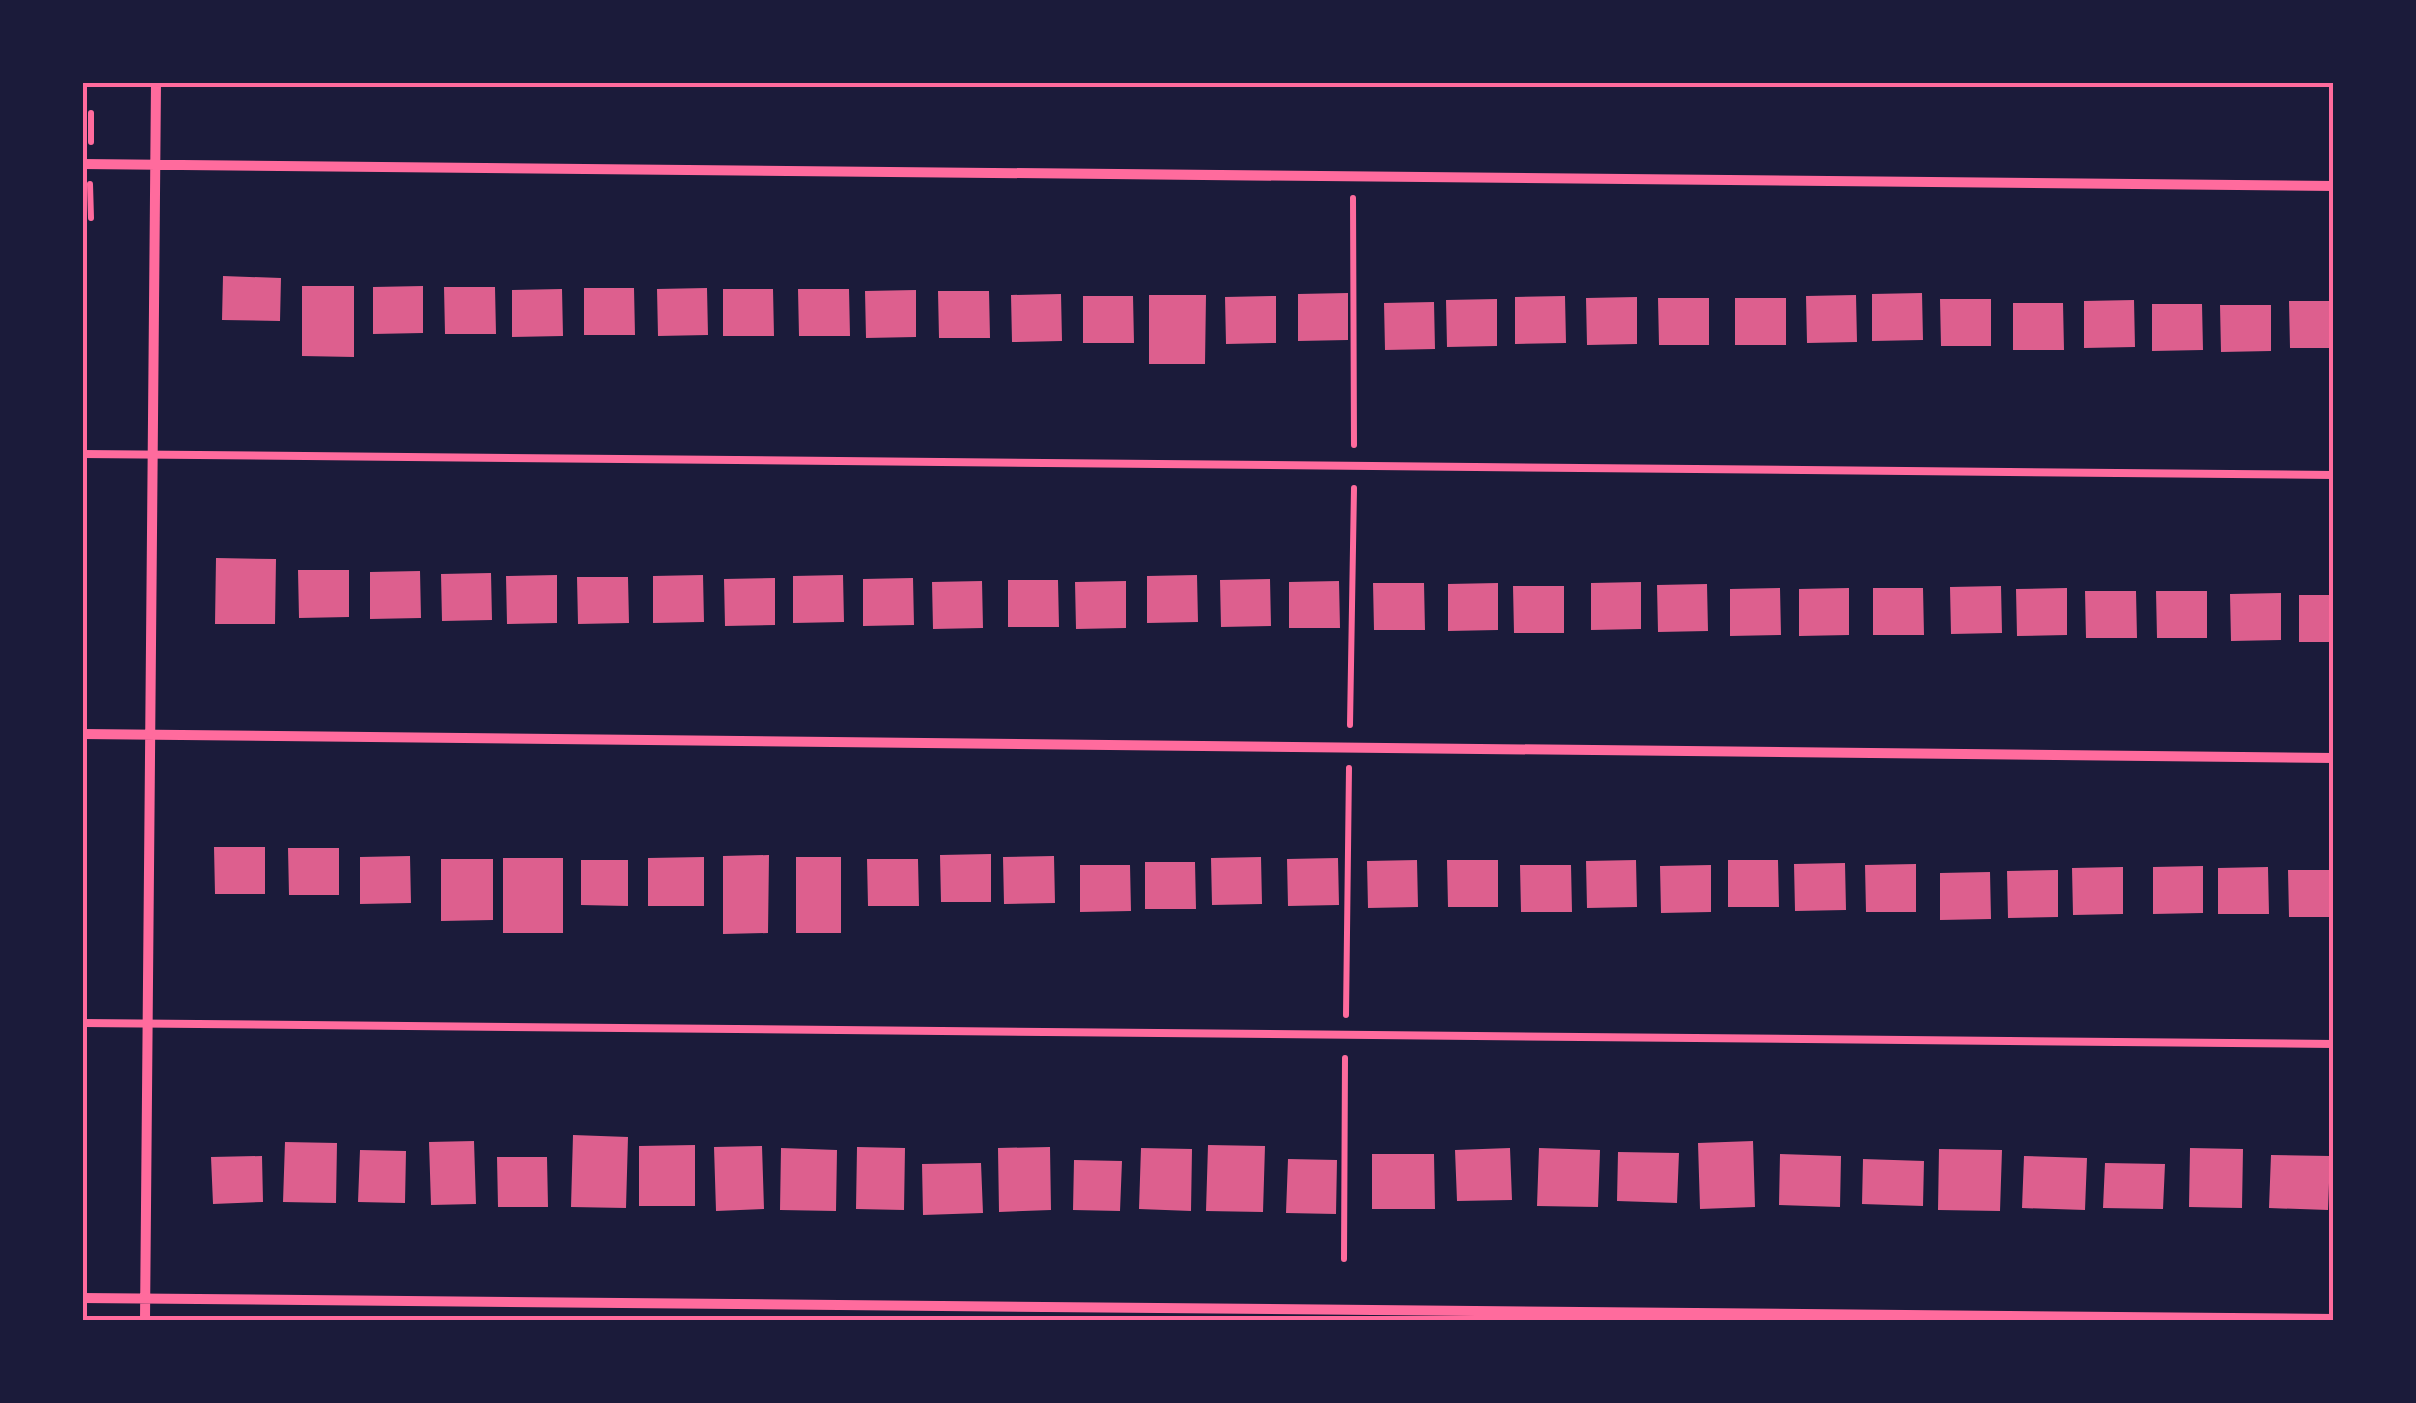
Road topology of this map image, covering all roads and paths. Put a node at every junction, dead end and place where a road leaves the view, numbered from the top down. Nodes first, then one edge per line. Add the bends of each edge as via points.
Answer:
1 (156, 82) edge
2 (82, 164) edge
3 (155, 165) junction
4 (1352, 177) junction
5 (2334, 186) edge
6 (82, 454) edge
7 (153, 455) junction
8 (1354, 466) junction
9 (2334, 475) edge
10 (82, 734) edge
11 (150, 734) junction
12 (1350, 747) junction
13 (2334, 758) edge
14 (82, 1022) edge
15 (148, 1024) junction
16 (1346, 1035) junction
17 (2334, 1044) edge
18 (1344, 1259) dead end
19 (82, 1298) edge
20 (145, 1298) junction
21 (2334, 1319) edge
22 (145, 1320) edge

1 - 3 street
2 - 3 street
3 - 4 street
3 - 7 street
4 - 5 street
4 - 8 path
6 - 7 lane
7 - 8 lane
7 - 11 street
8 - 9 lane
8 - 12 path
10 - 11 street
11 - 12 street
11 - 15 street
12 - 13 street
12 - 16 path
14 - 15 lane
15 - 16 lane
15 - 20 street
16 - 17 lane
16 - 18 path
19 - 20 street
20 - 21 street
20 - 22 street

